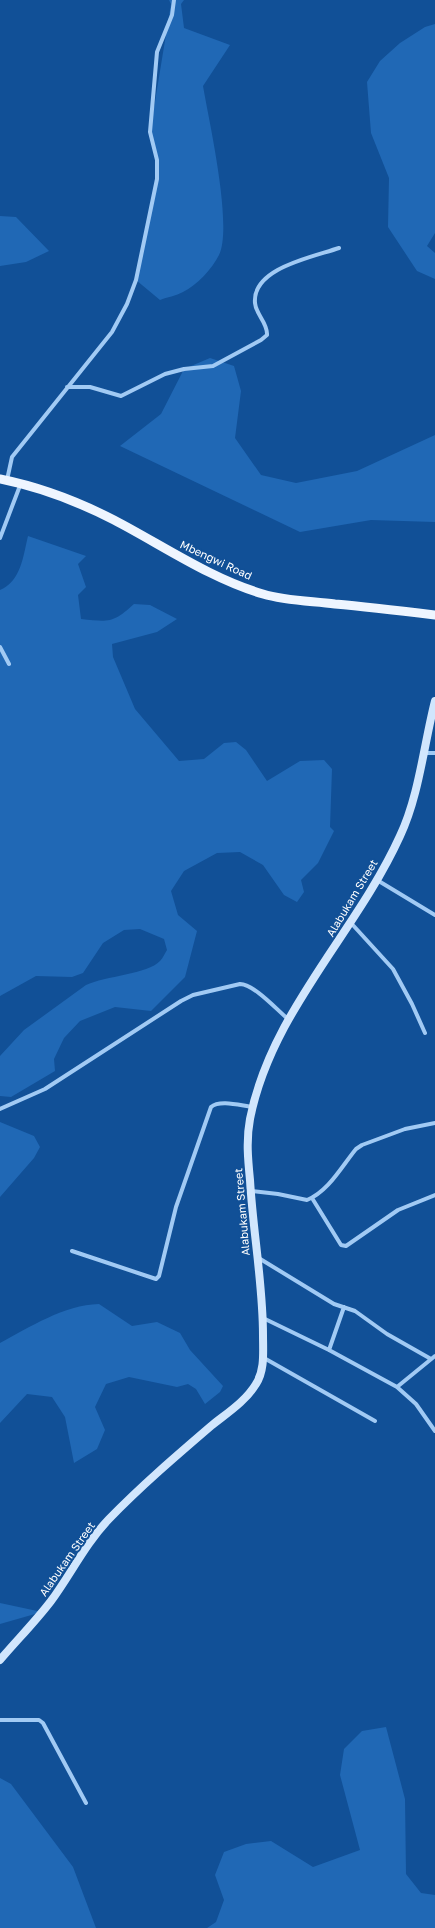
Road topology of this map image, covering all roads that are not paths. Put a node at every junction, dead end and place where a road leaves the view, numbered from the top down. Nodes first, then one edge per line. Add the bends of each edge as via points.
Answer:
1 (174, 0) edge
2 (340, 248) dead end
3 (67, 387) junction
4 (4, 479) edge
5 (21, 482) junction
6 (0, 538) edge
7 (435, 615) edge
8 (0, 647) edge
9 (10, 664) dead end
10 (435, 701) edge
11 (422, 753) junction
12 (435, 753) edge
13 (377, 880) junction
14 (435, 915) edge
15 (351, 923) junction
16 (288, 1019) junction
17 (425, 1033) dead end
18 (253, 1107) junction
19 (0, 1109) edge
20 (435, 1123) edge
21 (250, 1191) junction
22 (435, 1195) edge
23 (312, 1198) junction
24 (72, 1251) dead end
25 (257, 1256) junction
26 (344, 1307) junction
27 (263, 1318) junction
28 (329, 1350) junction
29 (263, 1358) junction
30 (433, 1358) edge
31 (397, 1387) junction
32 (374, 1421) dead end
33 (435, 1431) edge
34 (0, 1660) edge
35 (0, 1720) edge
36 (86, 1804) dead end

1 - 3 street via 172,15 157,52 150,132 157,160 156,178 136,280 112,332
2 - 3 street via 280,268 265,277 255,292 255,305 268,330 267,335 213,366 165,374 121,396 90,387
3 - 4 street via 12,457
4 - 5 main road, Mbengwi Road
5 - 6 street
5 - 7 main road, Mbengwi Road via 66,497 114,520 178,556 263,594
8 - 9 street
10 - 11 street, Alabukam Street
11 - 12 street
11 - 13 street, Alabukam Street via 418,780 407,819
13 - 14 street
13 - 15 street, Alabukam Street
15 - 16 street, Alabukam Street
15 - 17 street via 392,969
16 - 18 street, Alabukam Street via 271,1054
16 - 19 street via 244,984 193,995 45,1089
18 - 21 street, Alabukam Street via 248,1140
18 - 24 street via 222,1104 214,1104 211,1107 176,1207 159,1276 156,1279
20 - 23 street via 405,1129 362,1145 329,1183
21 - 23 street via 307,1200
21 - 25 street, Alabukam Street
22 - 23 street via 398,1210 346,1246 341,1245
25 - 26 street via 334,1304
25 - 27 street, Alabukam Street
26 - 28 street
26 - 30 street via 355,1311 387,1334
27 - 28 street
27 - 29 street, Alabukam Street
28 - 31 street
29 - 32 street
29 - 34 street, Alabukam Street via 262,1371 256,1384 242,1401 152,1478 107,1521 92,1538 52,1600
30 - 31 street
31 - 33 street via 416,1404
35 - 36 street via 39,1720 43,1723

